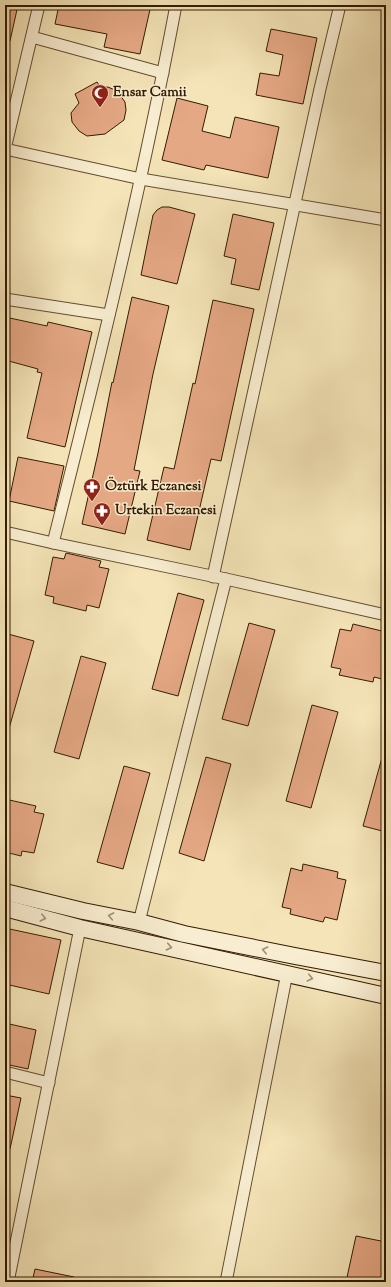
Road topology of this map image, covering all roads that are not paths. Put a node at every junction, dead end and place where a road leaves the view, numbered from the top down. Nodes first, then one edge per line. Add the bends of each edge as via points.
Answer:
1 (38, 5) edge
2 (176, 5) edge
3 (340, 5) edge
4 (32, 37) junction
5 (163, 72) junction
6 (141, 179) junction
7 (294, 204) junction
8 (386, 220) edge
9 (5, 299) edge
10 (110, 316) junction
11 (5, 532) edge
12 (53, 544) junction
13 (212, 577) junction
14 (226, 580) junction
15 (386, 615) edge
16 (5, 892) edge
17 (5, 908) edge
18 (139, 922) junction
19 (80, 928) junction
20 (287, 973) junction
21 (386, 973) edge
22 (386, 996) edge
23 (5, 1072) edge
24 (49, 1083) junction
25 (8, 1282) edge
26 (226, 1282) edge

1 - 4 street
2 - 5 street
3 - 7 street
4 - 5 street
4 - 6 street via 5,149
5 - 6 street
6 - 7 street
6 - 10 street
7 - 8 street
7 - 13 street
9 - 10 street
10 - 12 street
11 - 12 street
12 - 13 street
13 - 14 street
14 - 15 street
14 - 18 street
18 -> 16 street
17 -> 19 street
21 -> 18 street via 184,934
19 -> 20 street
19 - 24 street
20 -> 22 street
20 - 26 street
23 - 24 street
24 - 25 street

